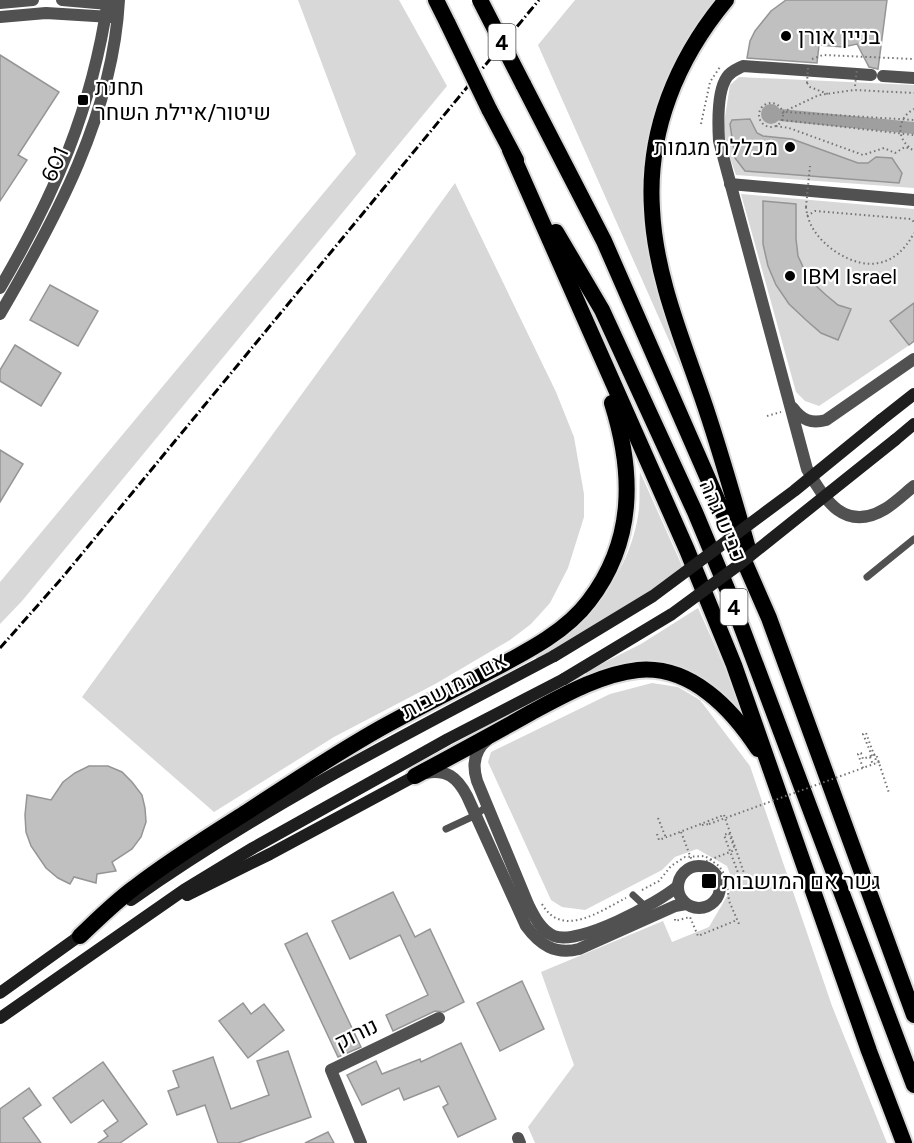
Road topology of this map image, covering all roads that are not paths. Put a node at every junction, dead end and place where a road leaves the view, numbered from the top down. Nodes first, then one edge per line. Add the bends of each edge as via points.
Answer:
1 (33, 0) edge
2 (62, 0) edge
3 (82, 0) edge
4 (436, 0) edge
5 (480, 0) edge
6 (726, 0) edge
7 (0, 3) edge
8 (110, 5) edge
9 (80, 14) junction
10 (0, 17) edge
11 (101, 38) junction
12 (914, 78) edge
13 (510, 150) junction
14 (730, 184) junction
15 (914, 200) edge
16 (0, 288) edge
17 (0, 314) edge
18 (585, 317) junction
19 (914, 359) edge
20 (914, 394) edge
21 (790, 405) junction
22 (830, 418) junction
23 (914, 424) edge
24 (904, 436) edge
25 (800, 440) junction
26 (914, 486) edge
27 (914, 539) edge
28 (867, 577) dead end
29 (769, 618) junction
30 (496, 732) junction
31 (768, 765) junction
32 (415, 776) junction
33 (487, 806) junction
34 (476, 815) junction
35 (446, 829) dead end
36 (678, 886) junction
37 (633, 895) road end
38 (676, 902) junction
39 (646, 907) junction
40 (156, 909) junction
41 (80, 936) junction
42 (0, 993) edge
43 (914, 1015) edge
44 (0, 1018) edge
45 (438, 1018) dead end
46 (914, 1084) edge
47 (361, 1143) edge
48 (904, 1143) edge

1 - 7 street
2 - 3 street
3 - 8 street
4 - 13 highway, כביש גהה / 4, bridge
5 - 29 highway, כביש גהה / 4, bridge via 604,241
6 - 29 highway via 691,49 659,123 652,208 665,286
8 - 9 street
8 - 11 street, 601
8 - 17 street, 601 via 118,18 107,78 86,146 44,237
9 - 10 street
9 - 11 street via 94,25
11 - 16 street, 601 via 73,141
12 - 14 street via 743,66 735,70 726,78 722,90 718,122
13 - 18 highway
13 - 46 highway, כביש גהה / 4 via 602,310 695,512
14 - 15 street
14 - 21 street
18 - 31 highway via 696,571
18 - 41 highway via 621,432 628,491 621,538 602,582 588,602 530,649 374,732 167,863
19 - 22 street
20 - 41 main road, אם המושבות, bridge via 653,596 554,656 266,814 176,869
21 - 22 street via 811,422
21 - 25 street
22 - 25 street
23 - 24 main road, אם המושבות
24 - 40 main road, אם המושבות, bridge via 672,614 564,679 329,805
25 - 26 street via 807,469 818,489 850,517 885,509
27 - 28 lane
29 - 43 highway, כביש גהה / 4
30 - 31 highway via 589,685 639,670 657,671 707,690 751,738
30 - 32 highway
30 - 33 street via 477,752 473,769
31 - 48 highway
32 - 34 street via 438,771 453,776
32 - 40 main road via 217,882
33 - 34 lane
33 - 39 street via 528,904 549,934 575,938
34 - 35 lane
34 - 38 street via 526,926 547,947 568,952 579,949
36 - 38 street
36 - 38 street via 681,899
36 - 38 street via 692,861 717,875 720,894 705,908
37 - 39 lane
38 - 39 street
40 - 44 main road, אם המושבות
41 - 42 main road, אם המושבות
45 - 47 street, נורוק via 331,1070

